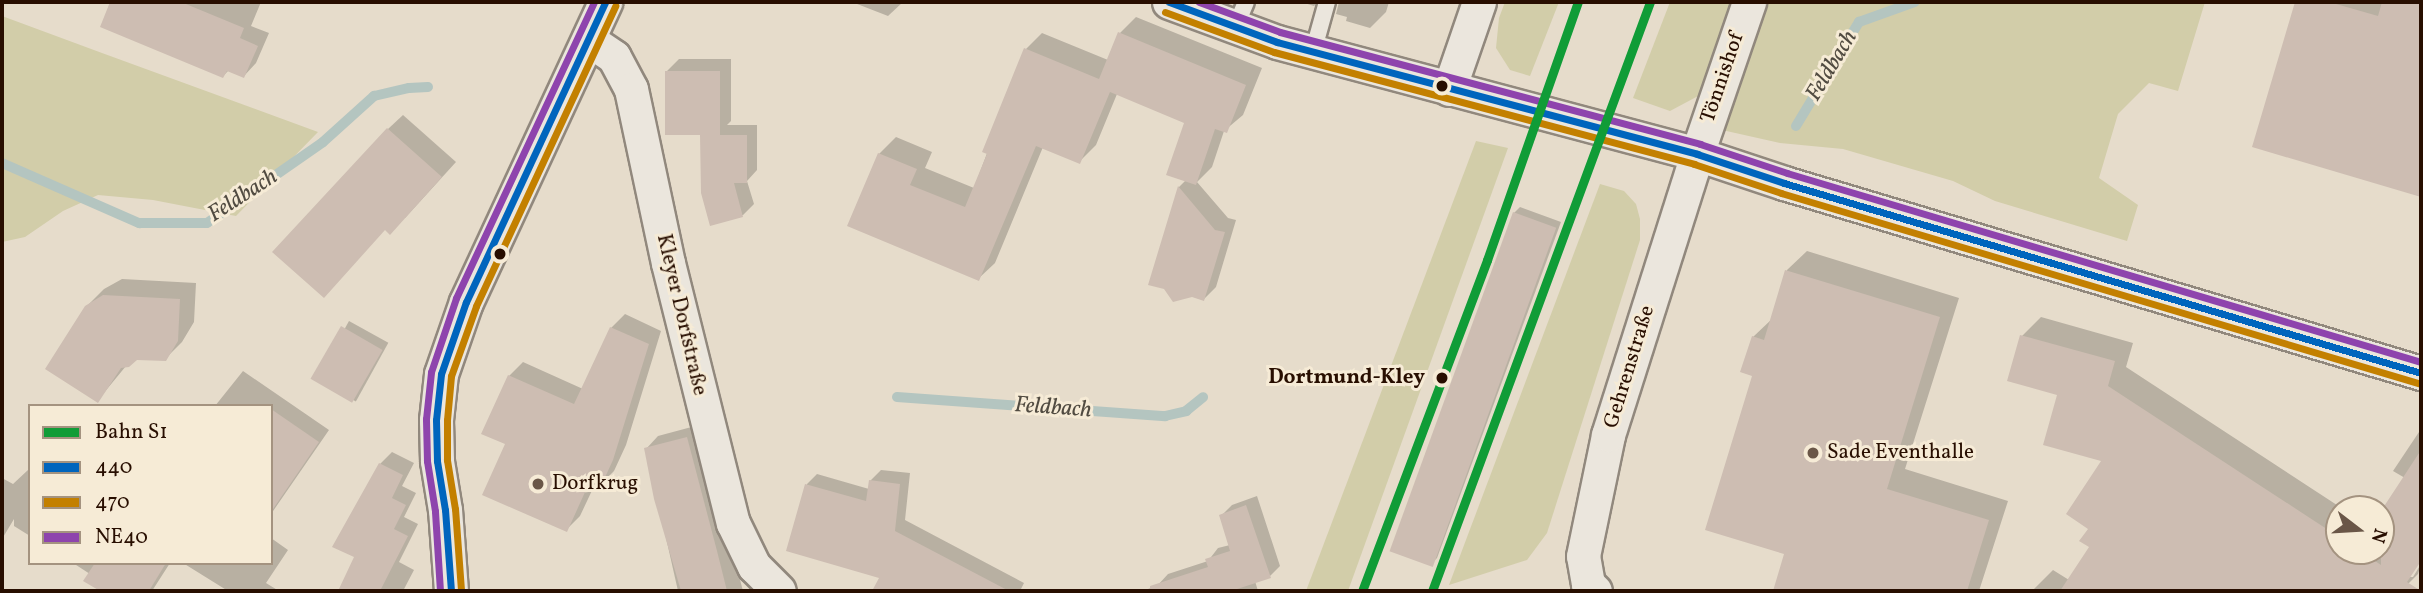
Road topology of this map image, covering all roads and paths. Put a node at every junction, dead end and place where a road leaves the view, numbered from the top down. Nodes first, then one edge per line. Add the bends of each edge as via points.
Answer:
1 (605, 2) edge
2 (1169, 2) edge
3 (1326, 2) edge
4 (1479, 2) edge
5 (1749, 2) edge
6 (1241, 15) edge
7 (589, 40) junction
8 (1313, 52) junction
9 (1448, 89) junction
10 (1697, 154) junction
11 (2421, 373) edge
12 (1592, 588) edge
13 (451, 591) edge
14 (779, 591) edge

1 - 7 street
2 - 6 street
3 - 8 lane
4 - 9 street
5 - 10 street, Tönnishof
6 - 8 street
7 - 13 street via 466,302 441,374 437,461
7 - 14 street, Kleyer Dorfstraße via 614,57 631,89 668,263 733,523 754,566
8 - 9 street
9 - 10 street
10 - 11 street
10 - 12 street, Gehrenstraße via 1608,435 1583,556

